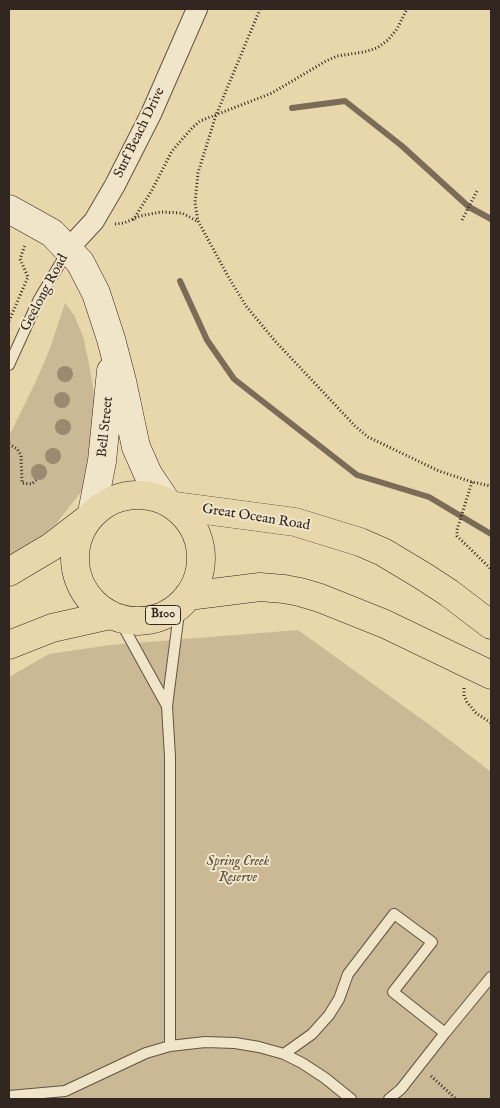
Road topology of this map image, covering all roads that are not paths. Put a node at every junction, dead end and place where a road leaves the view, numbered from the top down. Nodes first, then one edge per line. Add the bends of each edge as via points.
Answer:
1 (197, 9) edge
2 (9, 209) edge
3 (68, 249) junction
4 (111, 339) junction
5 (9, 365) edge
6 (170, 504) junction
7 (91, 515) junction
8 (9, 572) edge
9 (184, 601) junction
10 (114, 616) junction
11 (491, 625) edge
12 (9, 645) edge
13 (482, 670) edge
14 (167, 706) junction
15 (491, 977) edge
16 (445, 1033) junction
17 (170, 1046) junction
18 (284, 1054) junction
19 (9, 1096) edge
20 (351, 1099) edge
21 (388, 1099) edge

1 - 3 street, Surf Beach Drive via 151,114 115,185 94,221
2 - 3 street, Bell Street via 52,233
3 - 4 street, Bell Street via 80,262 96,293
3 - 5 lane, Geelong Road via 39,299
4 - 6 street, Bell Street via 136,447 148,474
4 - 7 street, Bell Street via 109,400 102,461
6 - 7 main road via 148,496 130,495 112,500
6 - 9 main road, B100 via 187,518 200,549 196,582
6 - 11 main road, Great Ocean Road via 295,522 360,542 449,592
7 - 8 main road via 51,547
7 - 10 main road via 79,534 75,552 76,571 83,589 95,604
9 - 10 main road, B100 via 166,614 150,620 134,621
9 - 13 main road, B100 via 260,587 300,592 384,624
9 - 14 lane
10 - 12 main road, B100 via 52,628
10 - 14 lane
14 - 17 lane via 170,757
15 - 16 lane
16 - 18 lane via 393,992 432,942 394,914 348,974 329,1015 312,1034
16 - 21 lane via 401,1089
17 - 18 lane via 235,1043
17 - 19 lane via 146,1053 65,1090
18 - 20 lane via 317,1073

